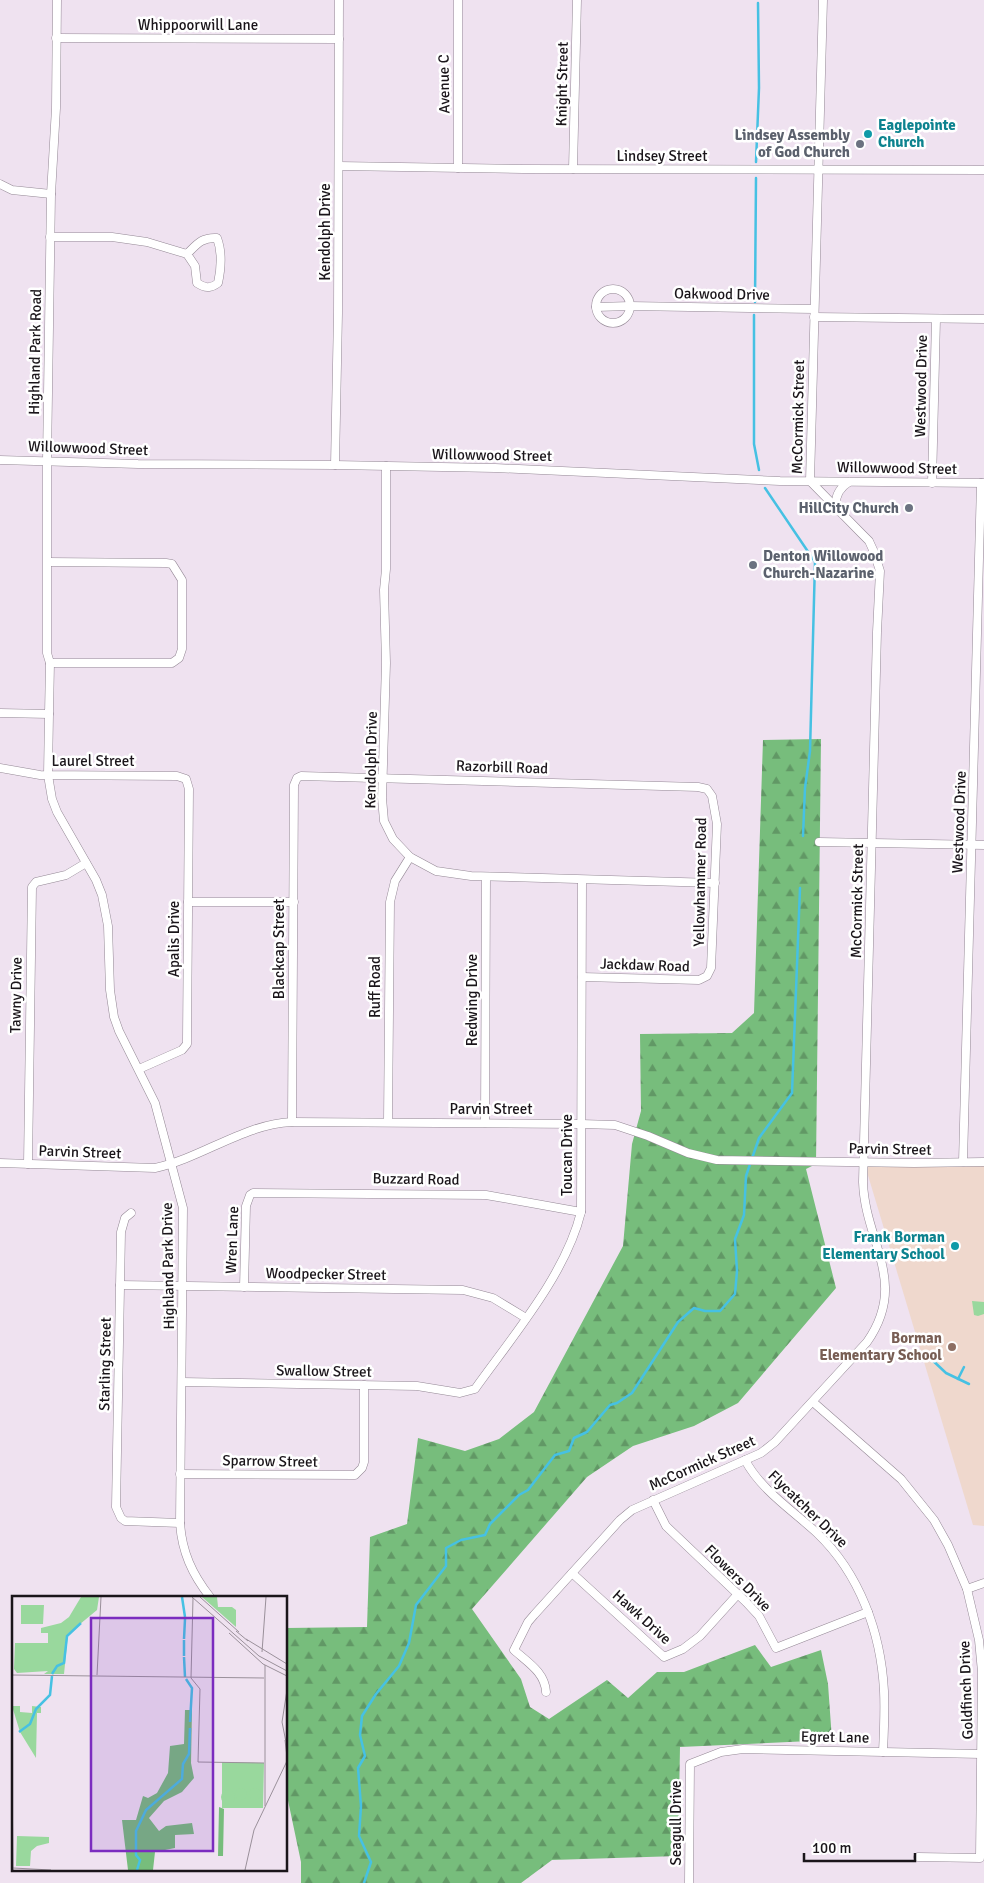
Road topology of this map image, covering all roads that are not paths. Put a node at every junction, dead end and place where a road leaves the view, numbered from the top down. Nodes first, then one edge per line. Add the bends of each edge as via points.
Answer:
1 (57, 0) edge
2 (339, 0) edge
3 (458, 0) edge
4 (578, 0) edge
5 (823, 0) edge
6 (56, 38) junction
7 (339, 40) junction
8 (339, 166) junction
9 (458, 168) junction
10 (573, 169) junction
11 (818, 170) junction
12 (984, 170) edge
13 (0, 184) edge
14 (51, 194) junction
15 (50, 237) junction
16 (187, 254) junction
17 (630, 306) junction
18 (596, 307) junction
19 (814, 313) junction
20 (936, 319) junction
21 (984, 319) edge
22 (0, 460) edge
23 (47, 460) junction
24 (335, 465) junction
25 (386, 466) junction
26 (810, 481) junction
27 (850, 482) junction
28 (932, 483) junction
29 (982, 483) edge
30 (836, 507) junction
31 (48, 562) junction
32 (50, 663) junction
33 (0, 714) edge
34 (49, 714) junction
35 (0, 768) edge
36 (48, 775) junction
37 (382, 777) junction
38 (297, 778) joint
39 (186, 779) joint
40 (707, 789) joint
41 (819, 842) dead end
42 (872, 842) junction
43 (970, 845) junction
44 (984, 845) edge
45 (410, 857) junction
46 (86, 863) junction
47 (486, 877) junction
48 (582, 880) junction
49 (715, 883) junction
50 (188, 902) junction
51 (294, 902) junction
52 (708, 976) joint
53 (582, 977) junction
54 (139, 1069) junction
55 (292, 1122) junction
56 (388, 1122) junction
57 (485, 1123) junction
58 (581, 1124) junction
59 (864, 1162) junction
60 (963, 1162) junction
61 (984, 1162) edge
62 (0, 1163) edge
63 (28, 1164) junction
64 (173, 1164) junction
65 (250, 1195) joint
66 (581, 1212) junction
67 (131, 1213) dead end
68 (120, 1285) junction
69 (183, 1286) junction
70 (244, 1287) junction
71 (526, 1318) junction
72 (182, 1382) junction
73 (364, 1385) junction
74 (466, 1392) joint
75 (813, 1402) junction
76 (745, 1460) junction
77 (180, 1474) junction
78 (653, 1500) junction
79 (180, 1523) junction
80 (572, 1573) junction
81 (984, 1583) edge
82 (967, 1589) junction
83 (738, 1594) junction
84 (209, 1596) edge
85 (868, 1612) junction
86 (546, 1692) dead end
87 (883, 1752) junction
88 (981, 1754) junction
89 (690, 1764) joint
90 (918, 1857) dead end
91 (689, 1883) edge

1 - 6 street, Highland Park Road
2 - 7 street, Kendolph Drive
3 - 9 street, Avenue C
4 - 10 street, Knight Street
5 - 11 street, McCormick Street
6 - 7 street, Whippoorwill Lane
6 - 14 street, Highland Park Road
7 - 8 street, Kendolph Drive
8 - 9 street, Lindsey Street
8 - 24 street, Kendolph Drive
9 - 10 street, Lindsey Street
10 - 11 street, Lindsey Street
11 - 12 street, Lindsey Street
11 - 19 street, McCormick Street
13 - 14 street via 12,190
14 - 15 street, Highland Park Road
15 - 16 street via 112,237 146,242
15 - 23 street, Highland Park Road
16 - 16 street via 201,240 217,238 220,245 218,283 211,288 197,283 195,266
17 - 18 street, Oakwood Drive
17 - 18 street via 628,315 614,323 604,320
17 - 18 street via 625,293 614,288 599,296
17 - 19 street, Oakwood Drive
19 - 20 street, Oakwood Drive
19 - 26 street, McCormick Street
20 - 21 street, Oakwood Drive
20 - 28 street, Westwood Drive
22 - 23 street, Willowwood Street
23 - 24 street, Willowwood Street
23 - 31 street, Highland Park Road
24 - 25 street, Willowwood Street
25 - 26 street, Willowwood Street
25 - 37 street, Kendolph Drive
26 - 27 street, Willowwood Street
26 - 30 street, McCormick Street
27 - 28 street, Willowwood Street
27 - 30 street via 838,491
28 - 29 street, Willowwood Street
29 - 43 street, Westwood Drive
30 - 42 street, McCormick Street via 869,541 880,571
31 - 32 street, Highland Park Road via 47,653
31 - 32 street via 166,563 172,564 182,580 182,650 172,663
32 - 34 street, Highland Park Road
33 - 34 street
34 - 36 street, Highland Park Drive
35 - 36 street, Laurel Street
36 - 39 street, Laurel Street via 177,776
36 - 46 street, Highland Park Drive via 57,812
37 - 38 street, Razorbill Road via 305,775
37 - 40 street, Razorbill Road
37 - 45 street, Kendolph Drive via 384,820 393,839
38 - 51 street, Blackcap Street via 294,785
39 - 50 street, Apalis Drive via 189,789
40 - 49 street, Yellowhammer Road via 712,796 717,824
41 - 42 street
42 - 43 street
42 - 59 street, McCormick Street
43 - 44 street
43 - 60 street, Westwood Drive
45 - 47 street, Kendolph Drive via 436,871
45 - 56 street, Ruff Road via 395,881 390,902
46 - 54 street, Highland Park Drive via 99,887 106,910 114,1017
46 - 63 street, Tawny Drive via 66,875 36,882 32,887
47 - 48 street, Kendolph Drive
47 - 57 street, Redwing Drive
48 - 49 street, Kendolph Drive
48 - 53 street, Toucan Drive
49 - 52 street, Yellowhammer Road
50 - 51 street
50 - 54 street, Apalis Drive via 187,1044 179,1052
51 - 55 street, Blackcap Street
52 - 53 street, Jackdaw Road via 699,980
53 - 58 street, Toucan Drive
54 - 64 street, Highland Park Drive via 155,1103
55 - 56 street, Parvin Street
55 - 64 street, Parvin Street via 262,1127
56 - 57 street, Parvin Street
57 - 58 street, Parvin Street
58 - 59 street, Parvin Street via 615,1125 688,1153 717,1160
58 - 66 street, Toucan Drive
59 - 60 street, Parvin Street
59 - 75 street, McCormick Street via 864,1199 886,1282 884,1306 867,1342
60 - 61 street, Parvin Street
62 - 63 street, Parvin Street
63 - 64 street, Parvin Street via 139,1168
64 - 69 street, Highland Park Drive via 183,1208
65 - 66 street, Buzzard Road via 259,1192 476,1194
65 - 70 street, Wren Lane via 246,1206
66 - 71 street, Toucan Drive via 552,1279
67 - 68 street, Starling Street via 125,1218 120,1232
68 - 69 street, Woodpecker Street
68 - 79 street, Starling Street via 116,1507 121,1518 132,1522
69 - 70 street, Woodpecker Street
69 - 72 street, Highland Park Drive
70 - 71 street, Woodpecker Street via 462,1290 493,1298
71 - 74 street, Toucan Drive via 475,1389
72 - 73 street, Swallow Street
72 - 77 street, Highland Park Drive
73 - 74 street, Swallow Street via 417,1386
73 - 77 street, Sparrow Street via 364,1462 359,1472 350,1476
75 - 76 street, McCormick Street via 775,1442
75 - 82 street, Goldfinch Drive via 906,1486 934,1520
76 - 78 street, McCormick Street
76 - 85 street, Flycatcher Drive via 761,1483 832,1549
77 - 79 street, Highland Park Drive
78 - 80 street, McCormick Street via 625,1515
78 - 83 street, Flowers Drive via 666,1526
79 - 84 street, Highland Park Drive via 184,1553
80 - 83 street, Hawk Drive via 664,1657 683,1649 700,1636
80 - 86 street, McCormick Street via 528,1622 514,1650 541,1674
81 - 82 street
82 - 88 street, Goldfinch Drive via 982,1657
83 - 85 street, Flowers Drive via 759,1616 776,1648
85 - 87 street, Flycatcher Drive via 878,1643 883,1675
87 - 88 street, Egret Lane
87 - 89 street, Egret Lane via 743,1749 721,1752
88 - 90 street, Goldfinch Drive via 980,1858
89 - 91 street, Seagull Drive

